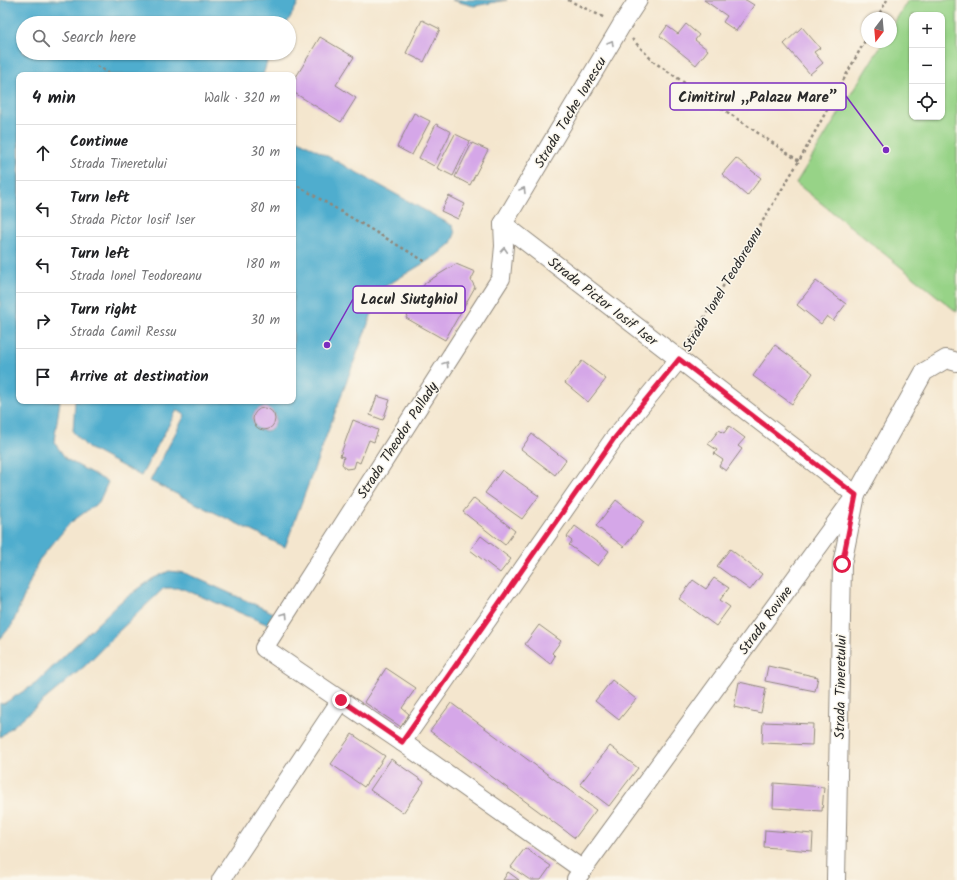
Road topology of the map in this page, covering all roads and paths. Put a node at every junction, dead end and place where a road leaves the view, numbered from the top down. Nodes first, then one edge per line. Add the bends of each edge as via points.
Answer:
1 (568, 0) edge
2 (638, 0) edge
3 (887, 0) edge
4 (880, 12) edge
5 (621, 26) junction
6 (861, 47) edge
7 (97, 66) dead end
8 (107, 72) edge
9 (799, 161) junction
10 (296, 185) edge
11 (503, 224) junction
12 (426, 262) dead end
13 (679, 359) junction
14 (951, 361) edge
15 (856, 495) junction
16 (341, 700) junction
17 (402, 742) junction
18 (579, 875) edge
19 (221, 880) edge
20 (836, 880) edge

1 - 5 path
2 - 5 street, Strada Tache Ionescu
3 - 4 path
5 - 9 path via 654,62
11 -> 5 street, Strada Tache Ionescu
6 - 9 path, Strada Ionel Teodoreanu
7 - 8 path
9 - 13 path, Strada Ionel Teodoreanu
10 - 12 path
11 - 13 street, Strada Pictor Iosif Iser
16 -> 11 street, Strada Theodor Pallady via 264,648 501,278
13 - 15 street, Strada Pictor Iosif Iser
13 - 17 street, Strada Ionel Teodoreanu via 613,440
14 - 15 street, Strada Rovine via 924,372
15 - 18 street, Strada Rovine
15 - 20 street, Strada Tineretului via 842,564
16 - 17 street
16 - 19 street
17 - 18 street

